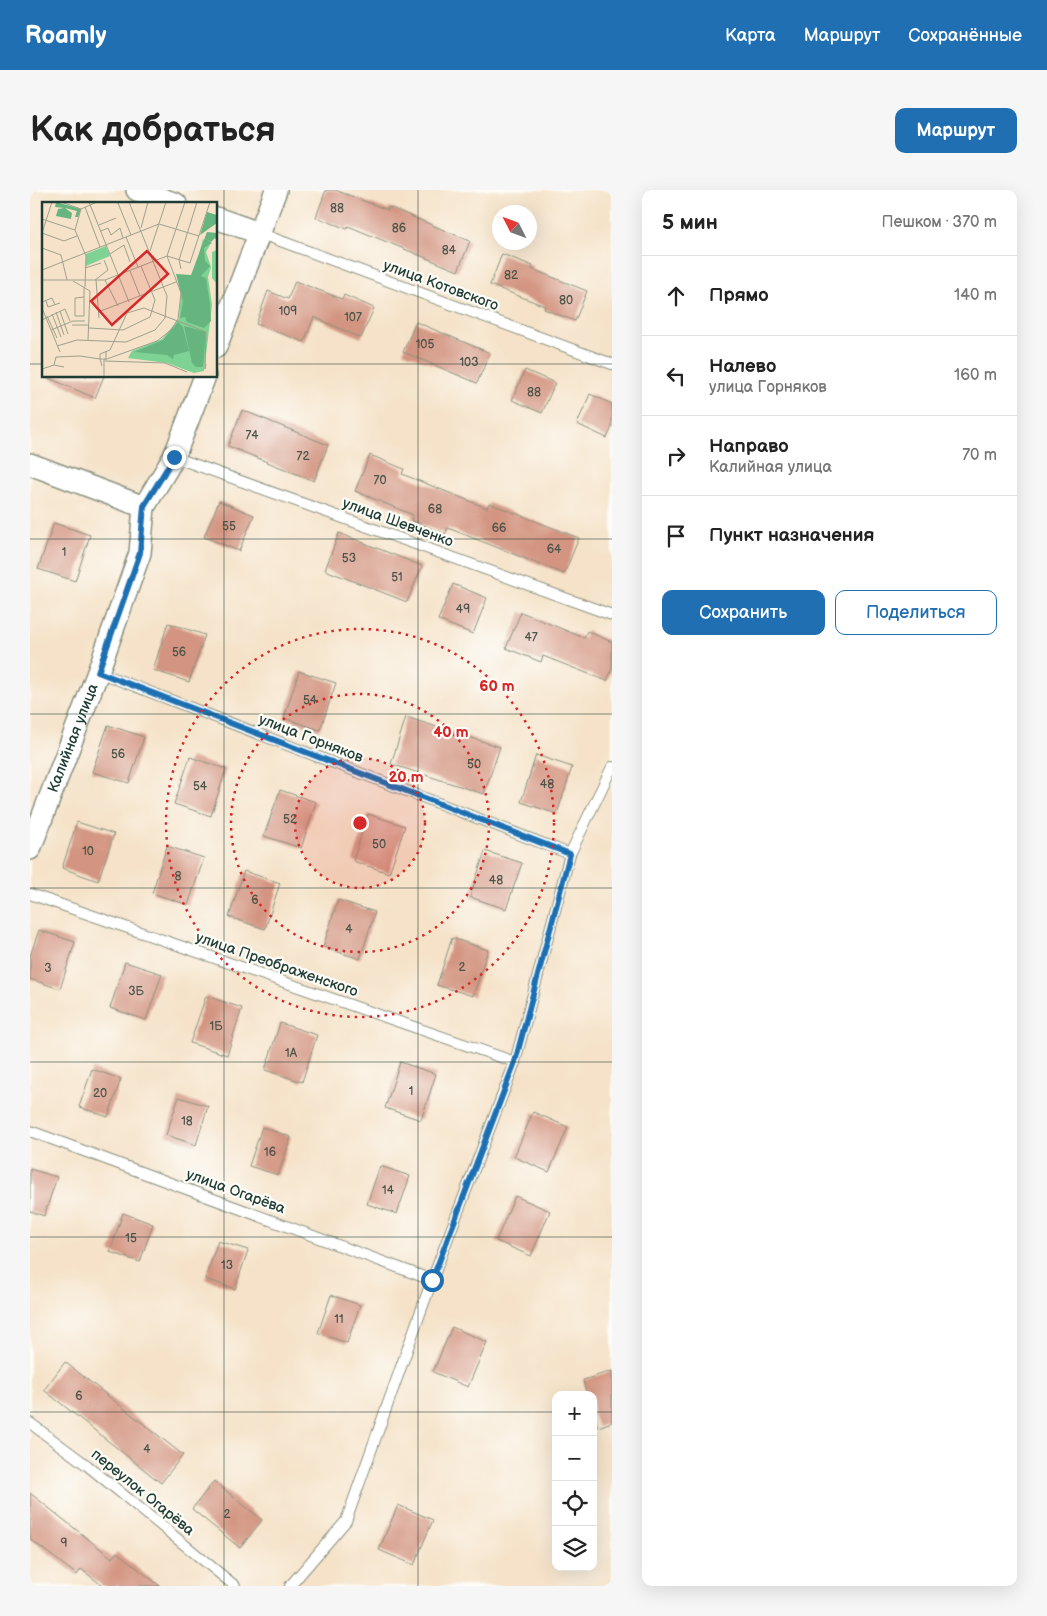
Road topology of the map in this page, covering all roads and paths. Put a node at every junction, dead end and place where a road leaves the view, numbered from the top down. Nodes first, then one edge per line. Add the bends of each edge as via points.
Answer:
1 (137, 190) edge
2 (276, 190) edge
3 (170, 202) edge
4 (218, 219) edge
5 (259, 233) junction
6 (218, 342) edge
7 (612, 364) edge
8 (204, 378) edge
9 (174, 457) junction
10 (30, 464) edge
11 (144, 506) junction
12 (612, 615) edge
13 (98, 672) junction
14 (612, 767) edge
15 (30, 849) edge
16 (570, 854) junction
17 (30, 894) edge
18 (515, 1062) junction
19 (30, 1131) edge
20 (432, 1280) junction
21 (30, 1422) edge
22 (235, 1586) edge
23 (290, 1586) edge

1 - 3 street
2 - 5 street
4 - 5 street
5 - 6 street
5 - 7 lane, улица Котовского
8 - 9 street, Калийная улица
9 - 11 street, Калийная улица
9 - 12 lane, улица Шевченко
10 - 11 street
11 - 13 street, Калийная улица via 140,553
13 - 15 street, Калийная улица
13 - 16 lane, улица Горняков
14 - 16 lane
16 - 18 lane
17 - 18 lane, улица Преображенского
18 - 20 lane
19 - 20 lane, улица Огарёва
20 - 23 lane via 346,1521
21 - 22 lane, переулок Огарёва

